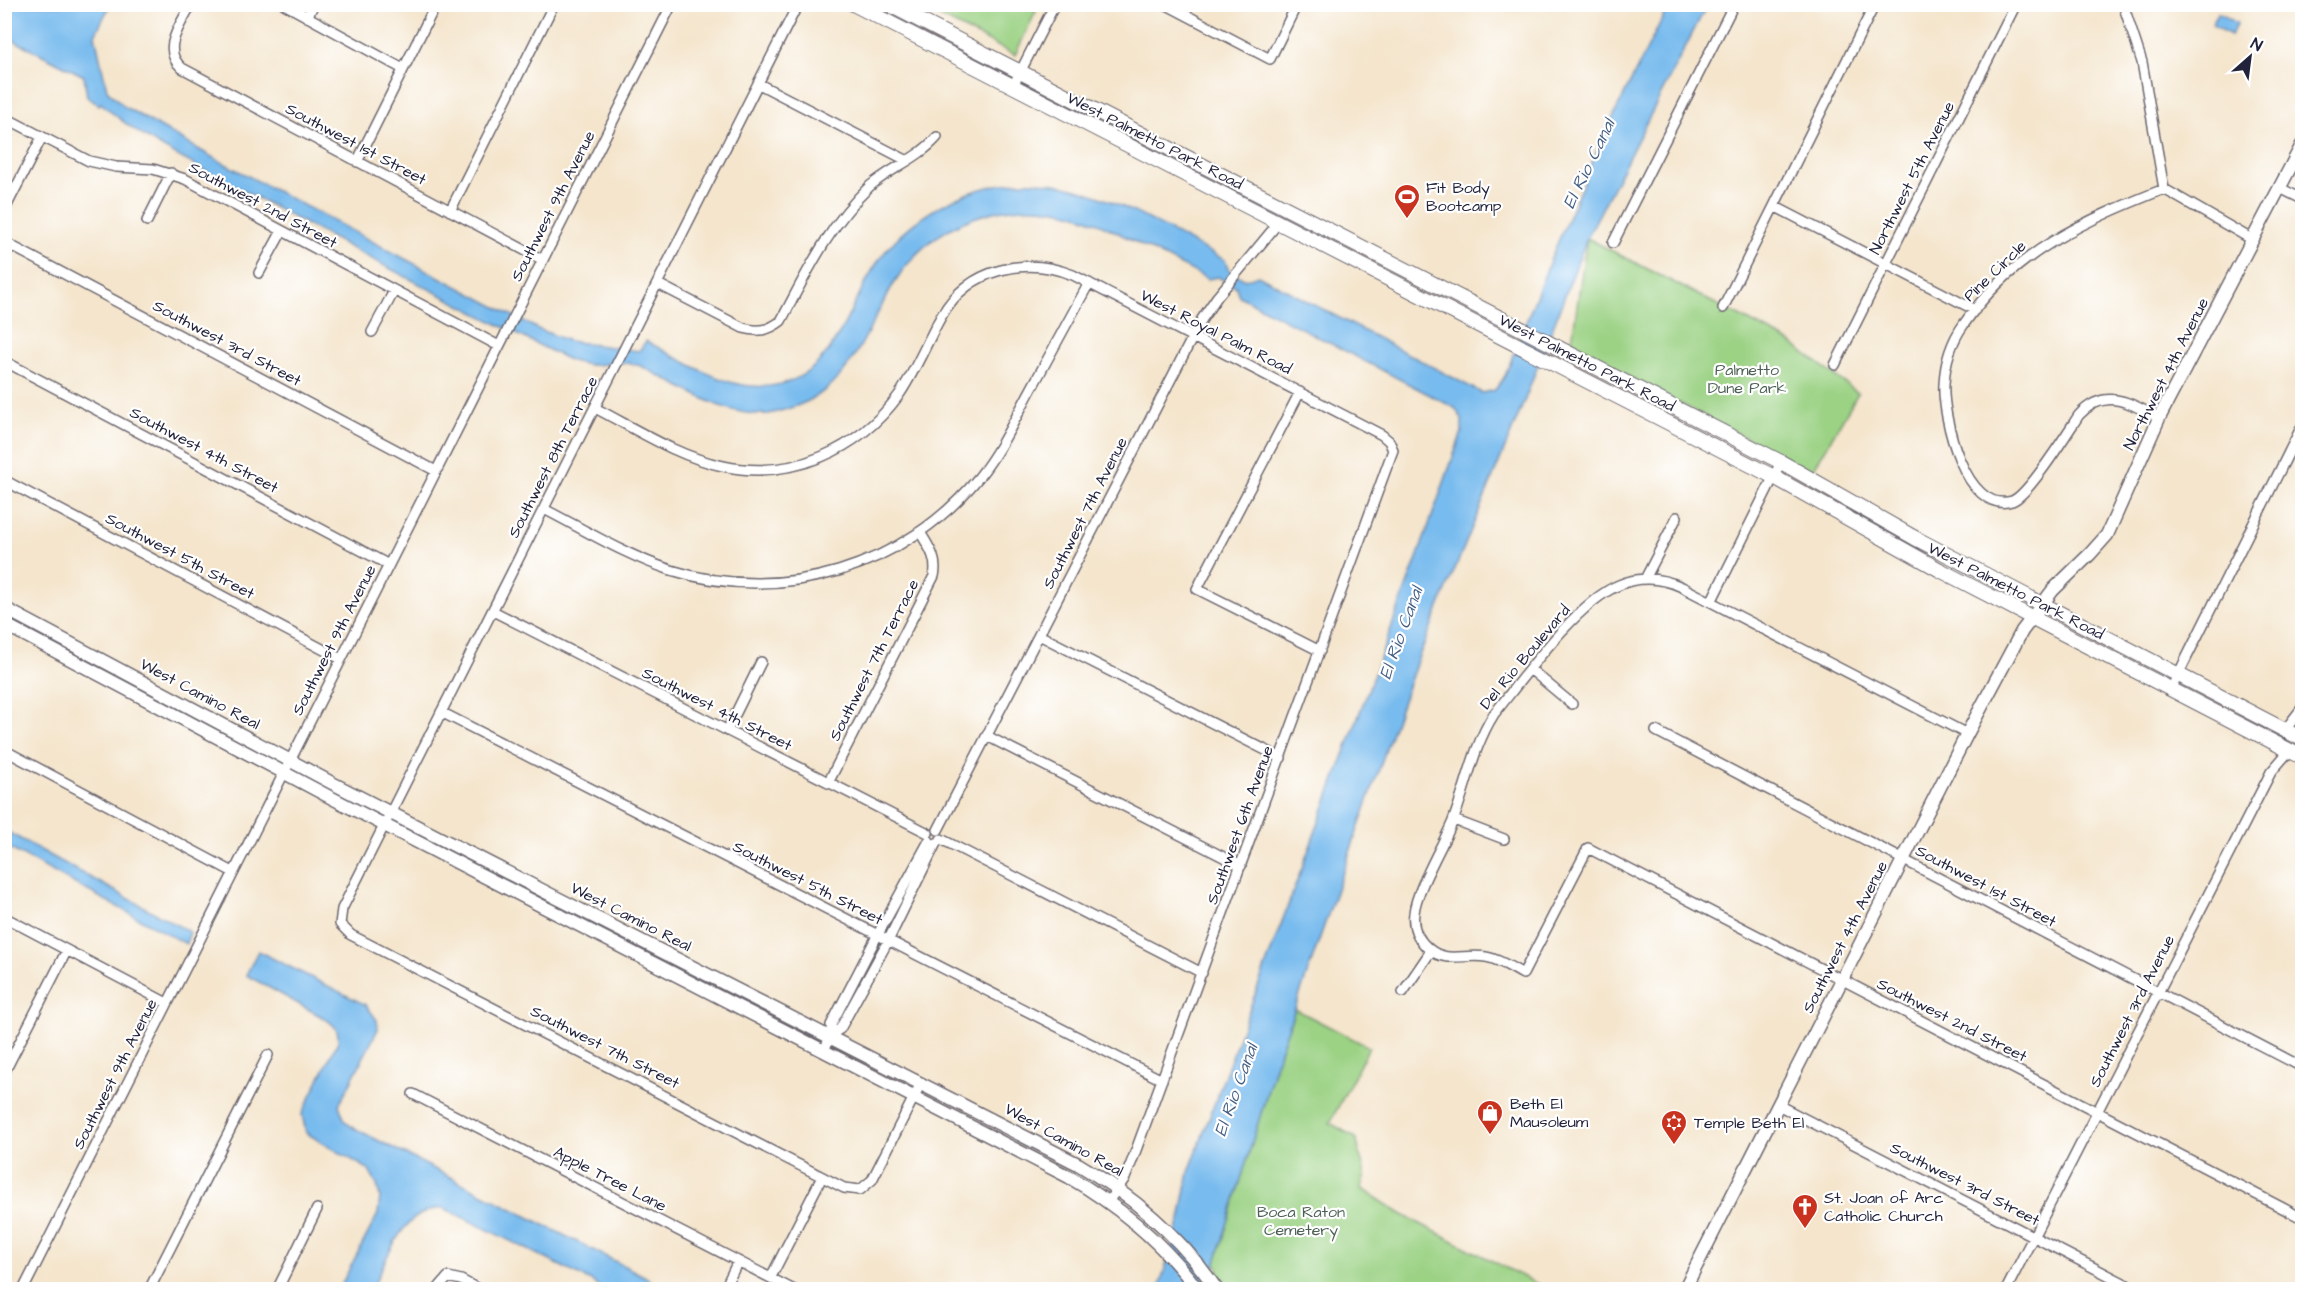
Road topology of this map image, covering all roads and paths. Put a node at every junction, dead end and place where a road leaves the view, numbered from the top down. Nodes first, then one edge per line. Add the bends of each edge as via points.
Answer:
1 (191, 4) edge
2 (284, 4) edge
3 (314, 4) edge
4 (436, 4) edge
5 (554, 4) edge
6 (672, 4) edge
7 (798, 4) edge
8 (853, 4) edge
9 (888, 4) edge
10 (1055, 4) edge
11 (1165, 4) edge
12 (1298, 4) edge
13 (1734, 4) edge
14 (1875, 4) edge
15 (2016, 4) edge
16 (2123, 4) edge
17 (307, 17) junction
18 (404, 69) junction
19 (1021, 72) junction
20 (759, 84) junction
21 (1013, 86) junction
22 (4, 117) edge
23 (42, 137) junction
24 (937, 137) dead end
25 (2302, 145) edge
26 (906, 160) junction
27 (357, 162) junction
28 (171, 173) junction
29 (2280, 188) junction
30 (2164, 189) junction
31 (2302, 200) edge
32 (1774, 206) junction
33 (4, 211) edge
34 (450, 211) junction
35 (147, 221) dead end
36 (1279, 222) junction
37 (282, 231) junction
38 (1342, 236) junction
39 (2253, 240) junction
40 (4, 242) edge
41 (1613, 243) dead end
42 (1349, 259) junction
43 (543, 260) junction
44 (1886, 264) junction
45 (1410, 271) junction
46 (259, 273) dead end
47 (1089, 283) junction
48 (658, 284) junction
49 (394, 291) junction
50 (1723, 308) dead end
51 (1975, 310) junction
52 (372, 332) dead end
53 (1193, 337) junction
54 (499, 346) junction
55 (4, 361) edge
56 (1835, 366) dead end
57 (1300, 392) junction
58 (595, 408) junction
59 (2159, 418) junction
60 (2302, 426) edge
61 (1391, 454) joint
62 (1781, 462) junction
63 (436, 471) junction
64 (1774, 477) junction
65 (4, 480) edge
66 (544, 509) junction
67 (1677, 517) dead end
68 (920, 532) junction
69 (389, 565) junction
70 (1645, 579) junction
71 (1711, 602) junction
72 (2041, 604) junction
73 (4, 608) edge
74 (492, 611) junction
75 (2032, 617) junction
76 (4, 624) edge
77 (1039, 635) junction
78 (67, 642) junction
79 (1320, 651) junction
80 (60, 653) junction
81 (341, 658) junction
82 (761, 662) dead end
83 (1530, 669) junction
84 (2178, 675) junction
85 (2171, 689) junction
86 (1572, 704) dead end
87 (2302, 708) edge
88 (441, 712) junction
89 (2247, 728) junction
90 (2285, 730) junction
91 (727, 731) junction
92 (1656, 731) dead end
93 (1967, 734) junction
94 (987, 736) junction
95 (2302, 739) edge
96 (2296, 749) edge
97 (4, 750) edge
98 (2302, 757) edge
99 (1281, 758) junction
100 (290, 760) junction
101 (284, 772) junction
102 (828, 783) junction
103 (390, 812) junction
104 (1454, 820) junction
105 (384, 825) junction
106 (934, 837) junction
107 (1504, 839) dead end
108 (1903, 860) junction
109 (1241, 866) junction
110 (233, 872) junction
111 (4, 917) edge
112 (600, 920) junction
113 (340, 924) joint
114 (593, 932) junction
115 (877, 936) junction
116 (888, 941) junction
117 (67, 950) junction
118 (1431, 951) junction
119 (1202, 973) junction
120 (1842, 980) junction
121 (1403, 992) dead end
122 (2158, 993) junction
123 (167, 1003) junction
124 (829, 1041) junction
125 (268, 1056) dead end
126 (2302, 1067) edge
127 (4, 1072) edge
128 (1162, 1080) junction
129 (921, 1083) junction
130 (413, 1094) dead end
131 (914, 1097) junction
132 (1778, 1105) junction
133 (2097, 1112) junction
134 (822, 1177) junction
135 (1118, 1188) junction
136 (1108, 1202) junction
137 (317, 1209) dead end
138 (2302, 1218) edge
139 (1173, 1236) junction
140 (2034, 1236) junction
141 (1152, 1238) junction
142 (738, 1261) junction
143 (771, 1277) junction
144 (1215, 1287) edge
145 (23, 1290) edge
146 (149, 1290) edge
147 (277, 1290) edge
148 (437, 1290) edge
149 (480, 1290) edge
150 (724, 1290) edge
151 (794, 1290) edge
152 (1198, 1290) edge
153 (1684, 1290) edge
154 (2006, 1290) edge
155 (2137, 1290) edge

1 - 27 street, Southwest 1st Street via 172,42 175,62
2 - 17 street
3 - 17 street
4 - 18 street
5 - 34 street
6 - 43 street, Southwest 9th Avenue
7 - 20 street, Southwest 8th Terrace
8 - 21 main road, West Palmetto Park Road
9 - 19 main road, West Palmetto Park Road
10 - 19 street
11 - 12 street via 1270,59
13 - 41 street
14 - 32 street
15 - 44 street, Northwest 5th Avenue
16 - 30 street via 2142,62
17 - 18 street
18 - 27 street
19 - 21 street
19 - 38 main road, West Palmetto Park Road
20 - 26 street
20 - 48 street, Southwest 8th Terrace
21 - 36 main road, West Palmetto Park Road
22 - 23 street, Southwest 2nd Street
23 - 28 street, Southwest 2nd Street via 98,164
23 - 33 street
24 - 26 street
25 - 29 street, Northwest 4th Avenue
26 - 48 street via 873,184 843,214 781,321 773,327 753,331
27 - 34 street, Southwest 1st Street
28 - 35 street
28 - 37 street, Southwest 2nd Street
29 - 31 street
29 - 39 street, Northwest 4th Avenue
30 - 39 street
30 - 51 street, Pine Circle via 2105,212 2056,238 2009,273
32 - 44 street
32 - 50 street
34 - 43 street, Southwest 1st Street
36 - 38 main road via 1288,216 1327,235
36 - 42 main road, West Palmetto Park Road
36 - 53 street, Southwest 7th Avenue via 1217,297
37 - 46 street
37 - 49 street, Southwest 2nd Street
38 - 45 main road, West Palmetto Park Road
39 - 59 street, Northwest 4th Avenue
40 - 63 street, Southwest 3rd Street
42 - 45 main road via 1362,257 1398,274
42 - 64 main road, West Palmetto Park Road
43 - 54 street, Southwest 9th Avenue
44 - 51 street
44 - 56 street, Northwest 5th Avenue
45 - 62 main road, West Palmetto Park Road
47 - 53 street, West Royal Palm Road
47 - 58 street, West Royal Palm Road via 1065,272 1028,265 1010,267 975,281 942,313 900,393 875,423 845,446 810,462 763,470 716,464 688,455
47 - 68 street via 990,462 961,498
48 - 58 street, Southwest 8th Terrace
49 - 52 street
49 - 54 street, Southwest 2nd Street
51 - 59 street, Pine Circle via 1959,331 1948,357 1944,404 1962,465 1978,488 1992,499 2011,501 2020,496 2079,415 2101,400 2120,400
53 - 57 street, West Royal Palm Road
53 - 77 street, Southwest 7th Avenue
54 - 63 street, Southwest 9th Avenue
55 - 69 street, Southwest 4th Street
57 - 61 street, West Royal Palm Road via 1382,435 1389,441
57 - 79 street via 1197,589
58 - 66 street, Southwest 8th Terrace
59 - 72 street, Northwest 4th Avenue via 2107,535
60 - 84 street
61 - 79 street, Southwest 6th Avenue
62 - 64 street
62 - 72 main road, West Palmetto Park Road
63 - 69 street, Southwest 9th Avenue
64 - 71 street
64 - 75 main road, West Palmetto Park Road
65 - 81 street, Southwest 5th Street
66 - 68 street via 654,564 698,577 743,583 780,583 835,573 878,556
66 - 74 street, Southwest 8th Terrace
67 - 70 street
68 - 102 street, Southwest 7th Terrace via 937,566 934,576
69 - 81 street, Southwest 9th Avenue
70 - 71 street, Del Rio Boulevard via 1673,583
70 - 83 street, Del Rio Boulevard via 1626,582 1601,595
71 - 93 street
72 - 75 street, Southwest 4th Avenue
72 - 84 main road, West Palmetto Park Road
73 - 78 street, West Camino Real
74 - 88 street, Southwest 8th Terrace
74 - 91 street, Southwest 4th Street
75 - 85 main road, West Palmetto Park Road
75 - 93 street, Southwest 4th Avenue
76 - 80 street, West Camino Real
77 - 94 street, Southwest 7th Avenue
77 - 99 street
78 - 80 street
78 - 100 street, West Camino Real
79 - 99 street, Southwest 6th Avenue
80 - 101 street, West Camino Real
81 - 100 street, Southwest 9th Avenue
82 - 91 street
83 - 86 street
83 - 104 street, Del Rio Boulevard via 1485,729
84 - 85 street
84 - 90 main road, West Palmetto Park Road
85 - 89 main road, West Palmetto Park Road
87 - 90 street
88 - 103 street, Southwest 8th Terrace
88 - 115 street, Southwest 5th Street
89 - 90 main road via 2270,733
89 - 96 main road, West Palmetto Park Road
90 - 95 main road, West Palmetto Park Road
91 - 102 street, Southwest 4th Street
92 - 108 street, Southwest 1st Street
93 - 108 street, Southwest 4th Avenue
94 - 106 street, Southwest 7th Avenue
94 - 109 street
96 - 98 main road, West Palmetto Park Road
96 - 122 street, Southwest 3rd Avenue via 2271,772
97 - 110 street
99 - 109 street, Southwest 6th Avenue
100 - 101 street, Southwest 9th Avenue
100 - 103 street, West Camino Real
101 - 105 street, West Camino Real
101 - 110 street, Southwest 9th Avenue
102 - 106 street, Southwest 4th Street
103 - 105 street, Southwest 8th Terrace
103 - 112 street, West Camino Real
104 - 107 street
104 - 118 street, Del Rio Boulevard via 1414,910 1415,929
105 - 113 street, Southwest 8th Terrace via 342,909
105 - 114 street, West Camino Real
106 - 115 street, Southwest 7th Avenue
106 - 116 street, Southwest 7th Avenue
106 - 119 street, Southwest 4th Street
108 - 120 street, Southwest 4th Avenue
108 - 122 street, Southwest 1st Street
109 - 119 street, Southwest 6th Avenue
110 - 123 street, Southwest 9th Avenue
111 - 117 street
112 - 114 street
112 - 124 street, West Camino Real
113 - 134 street, Southwest 7th Street via 351,935
114 - 124 street, West Camino Real
115 - 116 street, Southwest 5th Street
115 - 124 street, Southwest 7th Avenue via 831,1025
116 - 124 street, Southwest 7th Avenue via 840,1029
116 - 128 street, Southwest 5th Street
117 - 123 street
117 - 127 street
118 - 120 street, Southwest 2nd Street via 1449,958 1488,957 1523,974 1588,848
118 - 121 street
119 - 128 street, Southwest 6th Avenue
120 - 132 street, Southwest 4th Avenue
120 - 133 street, Southwest 2nd Street
122 - 126 street, Southwest 1st Street
122 - 133 street, Southwest 3rd Avenue
123 - 145 street, Southwest 9th Avenue
124 - 129 street, West Camino Real
124 - 131 street, West Camino Real
125 - 146 street
128 - 135 street, Southwest 6th Avenue via 1128,1172
129 - 131 street
129 - 135 street, West Camino Real
130 - 142 street, Apple Tree Lane
131 - 134 street, Southwest 7th Street via 872,1180 860,1190 844,1188
131 - 136 street, West Camino Real via 1062,1173
132 - 140 street, Southwest 3rd Street
132 - 153 street, Southwest 4th Avenue
133 - 138 street, Southwest 2nd Street
133 - 140 street, Southwest 3rd Avenue
134 - 143 street
135 - 136 street, Southwest 6th Avenue
135 - 139 street, West Camino Real
136 - 141 street, West Camino Real
137 - 147 street
139 - 141 street
139 - 144 street, West Camino Real
140 - 154 street, Southwest 3rd Avenue
140 - 155 street, Southwest 3rd Street
141 - 152 street, West Camino Real
142 - 143 street, Apple Tree Lane
142 - 150 street
143 - 151 street, Apple Tree Lane
148 - 149 street via 448,1277

